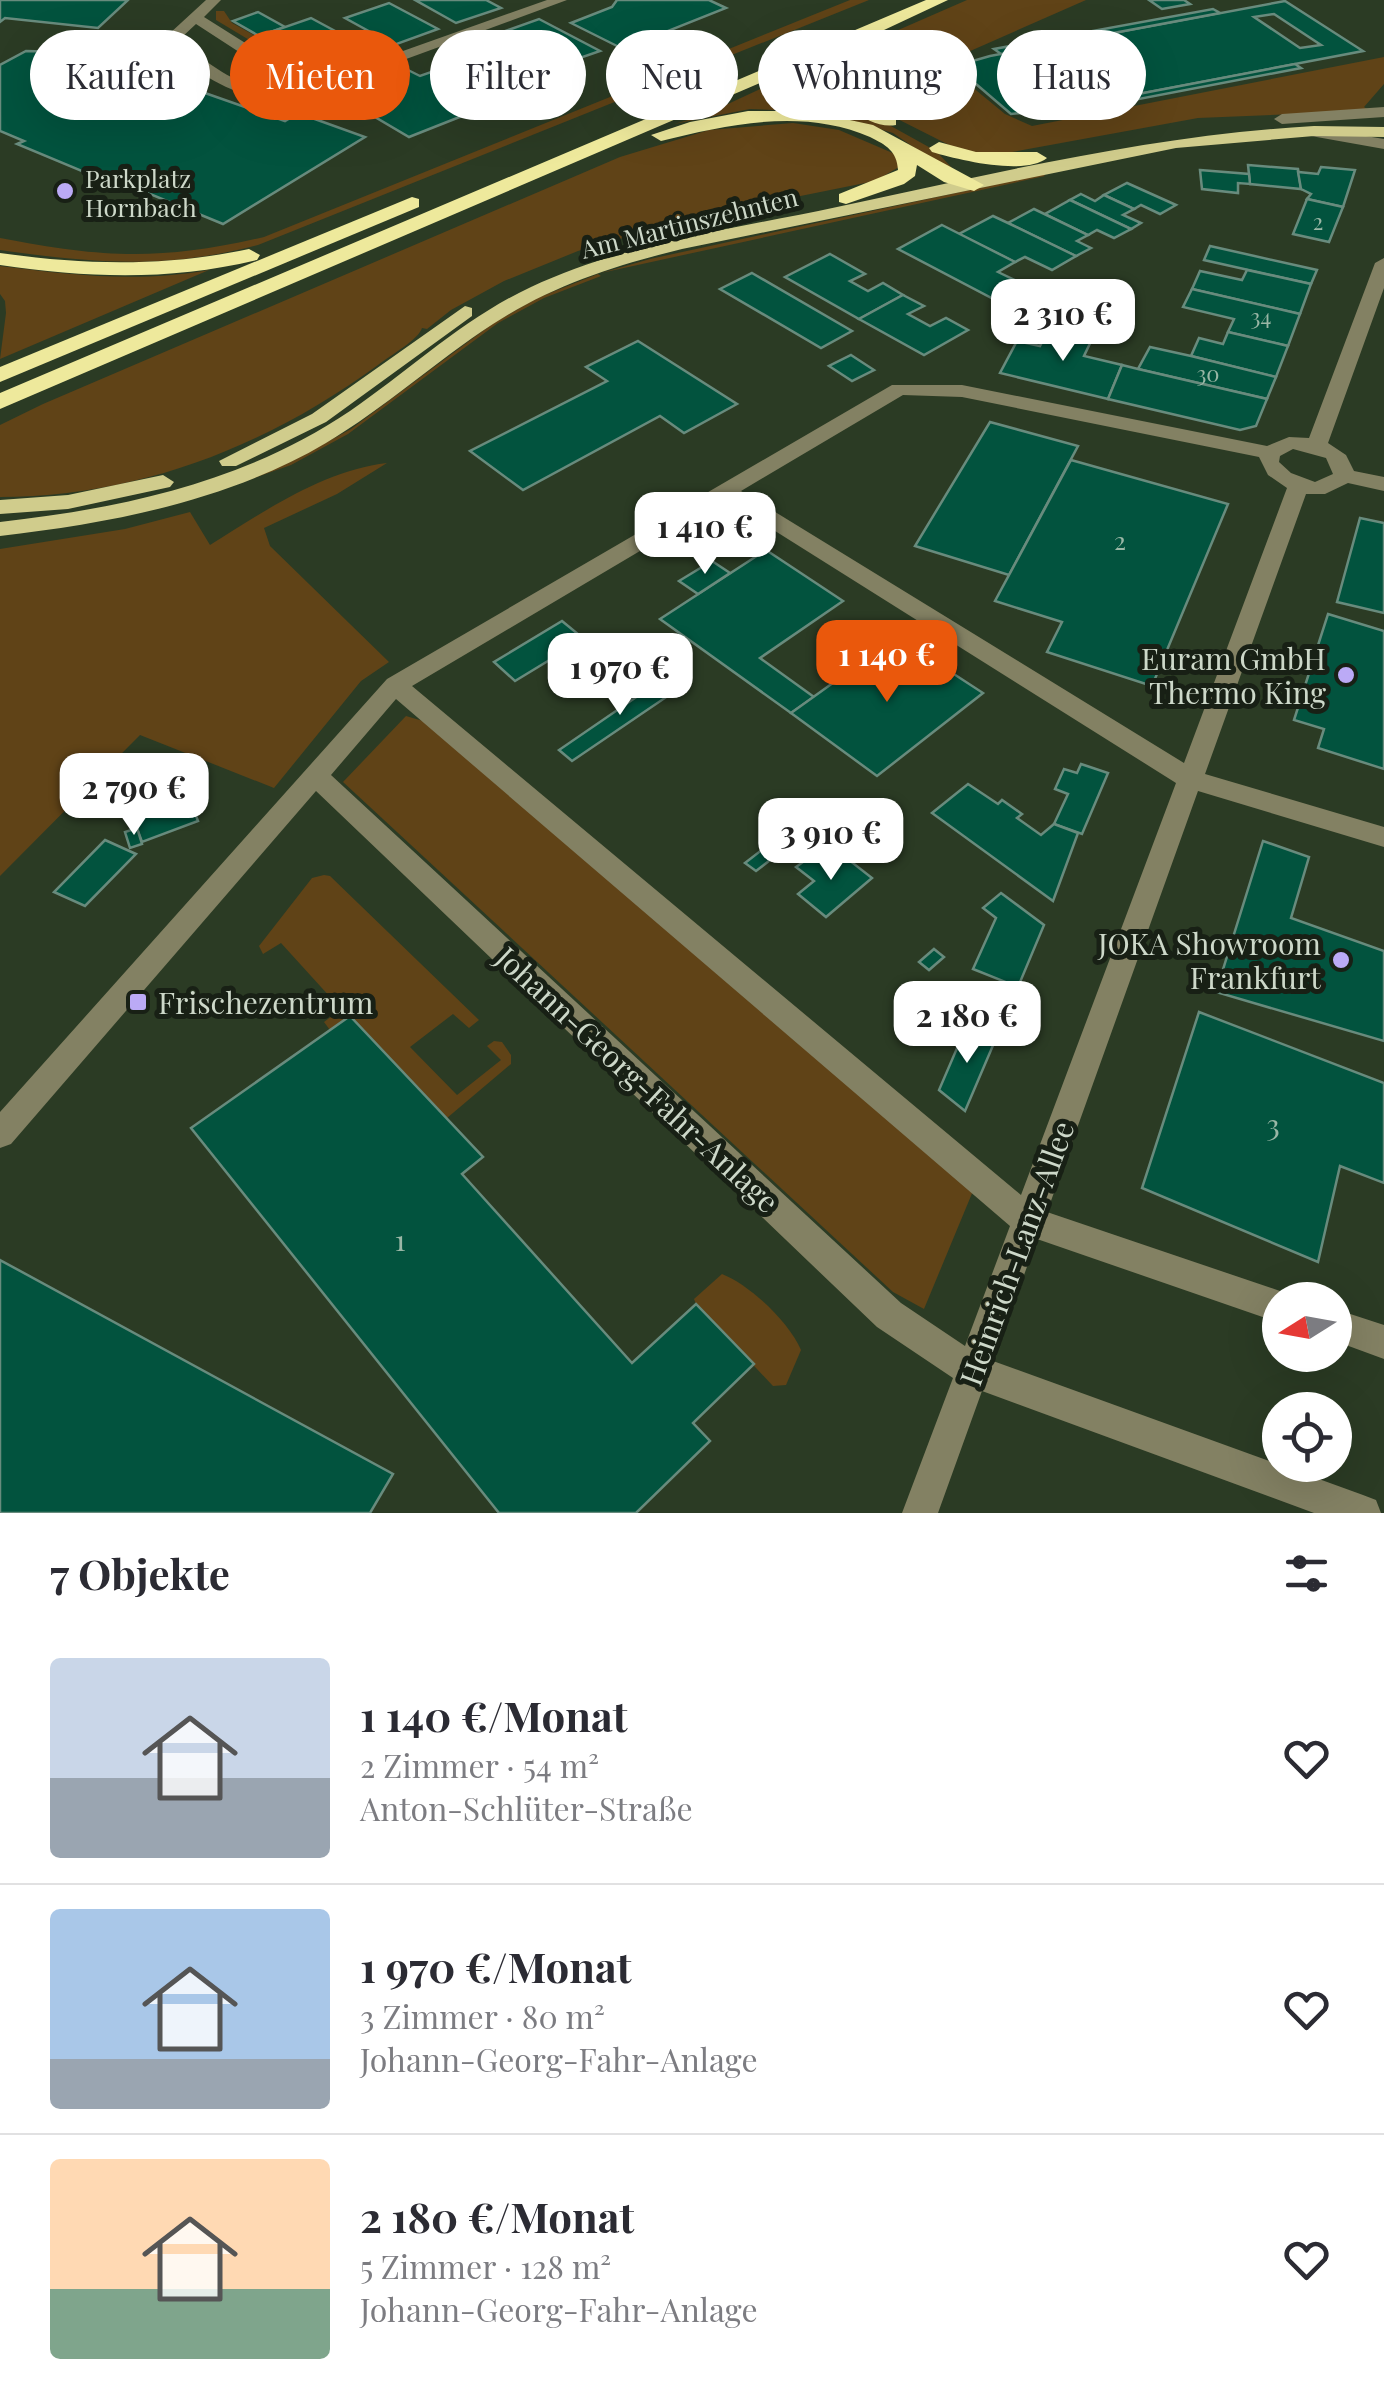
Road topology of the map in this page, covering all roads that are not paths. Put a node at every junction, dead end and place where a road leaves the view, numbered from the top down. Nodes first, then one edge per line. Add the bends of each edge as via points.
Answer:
1 (214, 0) edge
2 (560, 0) edge
3 (940, 0) edge
4 (899, 9) edge
5 (194, 18) junction
6 (230, 41) edge
7 (410, 54) edge
8 (230, 82) edge
9 (1384, 112) edge
10 (1290, 124) junction
11 (1384, 124) edge
12 (1384, 132) edge
13 (890, 139) junction
14 (1384, 144) edge
15 (939, 148) junction
16 (1036, 158) junction
17 (561, 160) junction
18 (944, 178) junction
19 (971, 178) junction
20 (846, 198) junction
21 (335, 235) junction
22 (0, 259) edge
23 (1383, 268) edge
24 (0, 375) edge
25 (0, 402) edge
26 (1317, 445) junction
27 (1270, 453) junction
28 (1344, 476) junction
29 (1384, 484) edge
30 (1298, 486) junction
31 (725, 490) junction
32 (0, 507) edge
33 (0, 528) edge
34 (395, 685) junction
35 (314, 774) junction
36 (1190, 780) junction
37 (1384, 837) edge
38 (0, 1134) edge
39 (1028, 1220) junction
40 (1262, 1300) edge
41 (1352, 1331) edge
42 (1384, 1342) edge
43 (972, 1371) junction
44 (920, 1513) edge
45 (1362, 1513) edge

1 - 5 street
2 - 7 street
3 - 4 highway
4 - 15 highway via 843,52 831,76 856,104
4 - 17 highway
4 - 21 highway
5 - 6 street
5 - 8 street via 174,37 176,48
9 - 10 street
10 - 11 main road, Am Martinszehnten
10 - 12 main road, Am Martinszehnten
10 - 14 street
10 - 16 main road, Am Martinszehnten via 1176,128
10 - 19 main road, Am Martinszehnten
13 - 17 highway via 828,120 762,115
13 - 18 highway
13 - 20 highway via 907,156 908,172
15 - 16 highway via 975,158
15 - 19 highway
16 - 19 main road, Am Martinszehnten
17 - 25 highway
18 - 19 highway
18 - 20 main road, Am Martinszehnten
19 - 33 main road, Am Martinszehnten via 572,276 490,316 353,418 275,460 130,508
20 - 32 main road, Am Martinszehnten via 622,246 529,278 464,313 319,418 211,468 104,496
21 - 22 highway via 164,272 110,273
21 - 24 highway
23 - 26 street
26 - 27 street via 1288,443
26 - 28 street via 1341,460
27 - 30 street via 1275,473
27 - 31 street via 921,387 899,389
28 - 29 street
28 - 30 street via 1324,488
30 - 36 street, Heinrich-Lanz-Allee
31 - 34 street
31 - 36 street
34 - 35 street
34 - 39 street
35 - 38 street
35 - 43 street, Johann-Georg-Fahr-Anlage via 889,1315
36 - 37 street
36 - 39 street, Heinrich-Lanz-Allee
39 - 40 street
39 - 43 street, Heinrich-Lanz-Allee
41 - 42 street
43 - 44 street, Heinrich-Lanz-Allee
43 - 45 street, Johann-Georg-Fahr-Anlage

